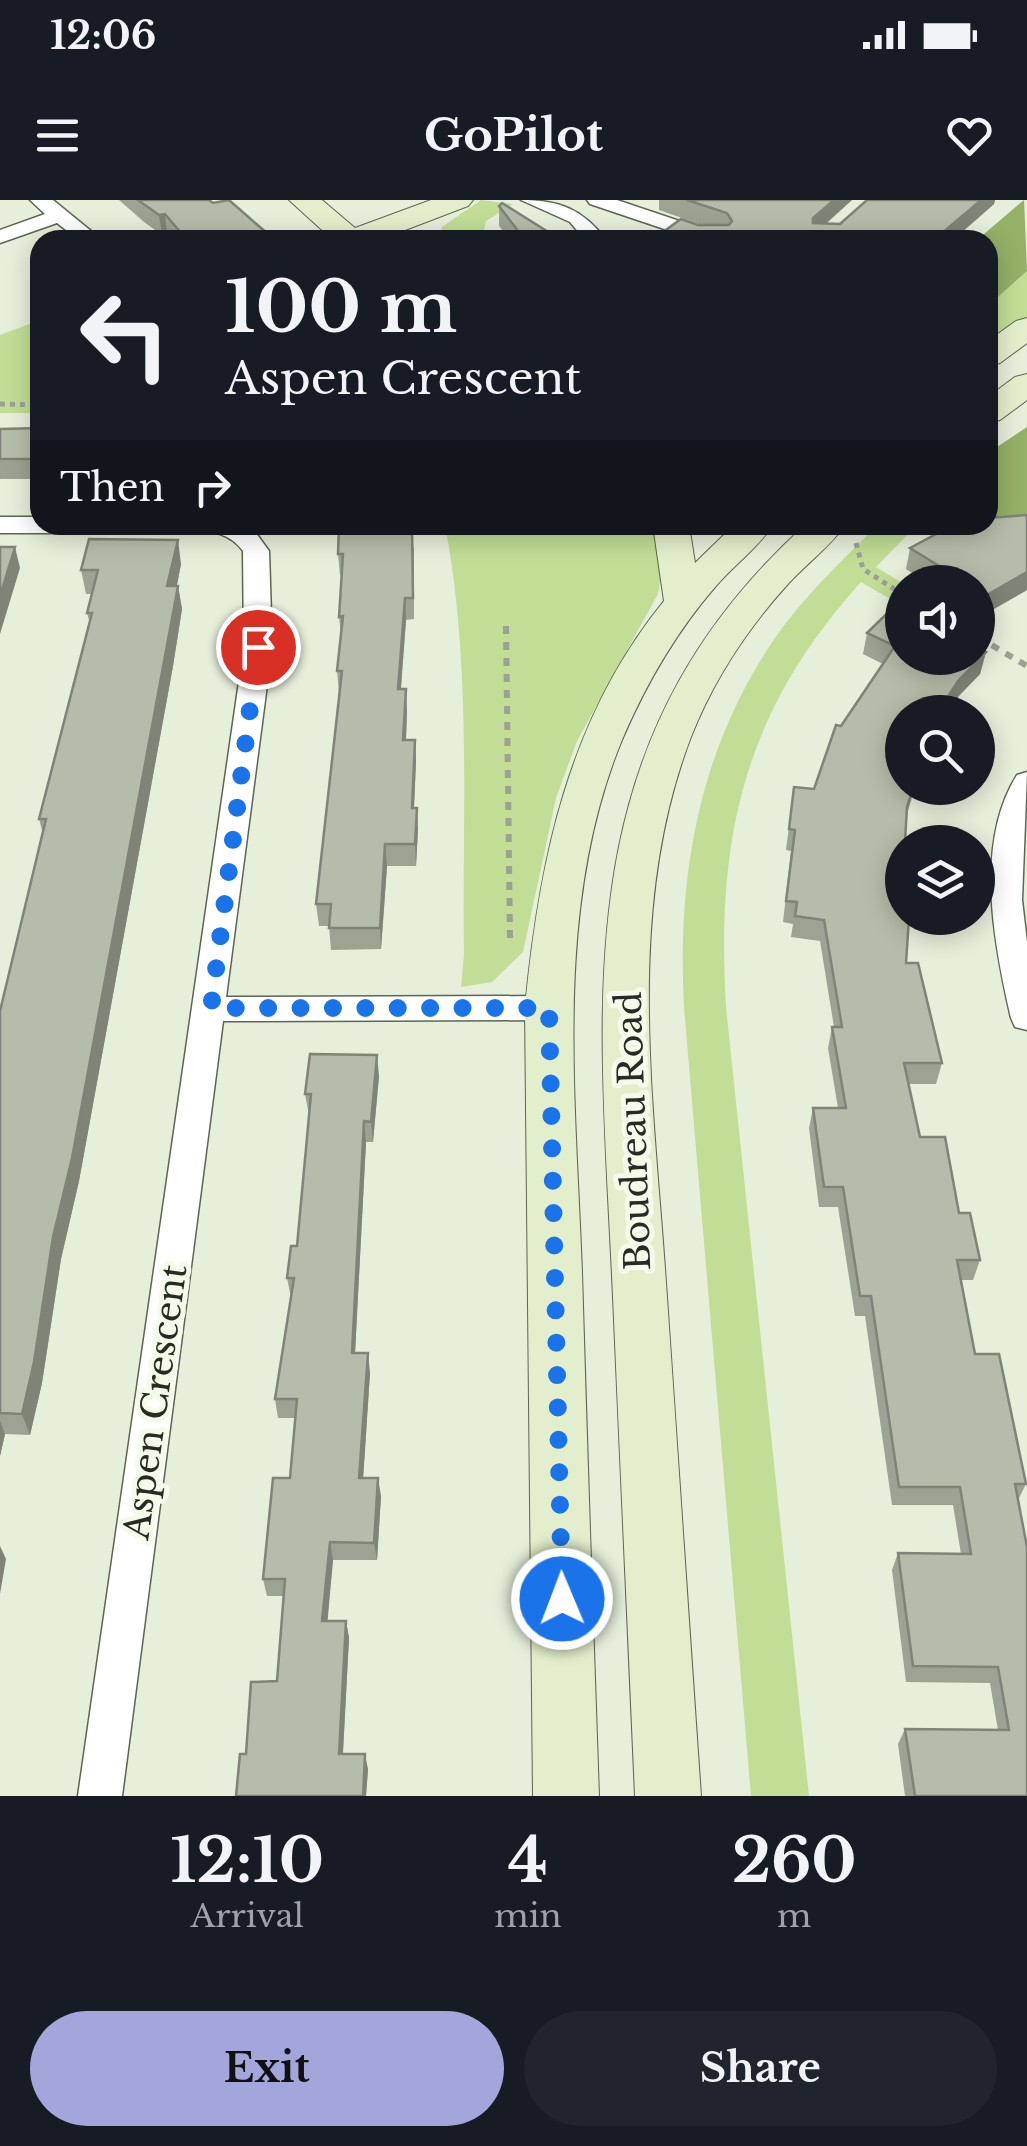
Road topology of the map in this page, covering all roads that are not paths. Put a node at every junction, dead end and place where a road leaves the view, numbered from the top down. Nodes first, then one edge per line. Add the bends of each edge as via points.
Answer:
1 (40, 200) edge
2 (304, 200) edge
3 (356, 200) edge
4 (458, 200) edge
5 (531, 200) edge
6 (596, 200) edge
7 (61, 215) junction
8 (80, 230) edge
9 (339, 230) edge
10 (392, 230) edge
11 (404, 230) edge
12 (587, 230) edge
13 (687, 230) edge
14 (0, 237) edge
15 (1027, 328) edge
16 (998, 349) edge
17 (1027, 384) edge
18 (998, 406) edge
19 (0, 526) edge
20 (30, 526) edge
21 (242, 535) edge
22 (672, 535) edge
23 (744, 535) edge
24 (828, 537) edge
25 (682, 600) junction
26 (1027, 782) edge
27 (211, 1008) junction
28 (549, 1008) junction
29 (1027, 1018) edge
30 (100, 1796) edge
31 (566, 1796) edge
32 (668, 1796) edge

1 - 7 street
2 - 9 main road
3 - 10 main road
4 - 11 main road
5 - 12 street via 577,218
6 - 13 street
7 - 8 street
7 - 14 street
15 - 16 main road
17 - 18 main road
19 - 20 street
21 - 27 street, Aspen Crescent via 258,561 260,619
22 - 25 main road
23 - 25 main road
24 - 32 main road, Boudreau Road via 747,604 697,680 658,771 630,898 627,1068
25 - 28 main road via 636,666 592,760 564,862
26 - 29 street via 1004,879 1007,936
27 - 28 street
27 - 30 street, Aspen Crescent
28 - 31 main road

